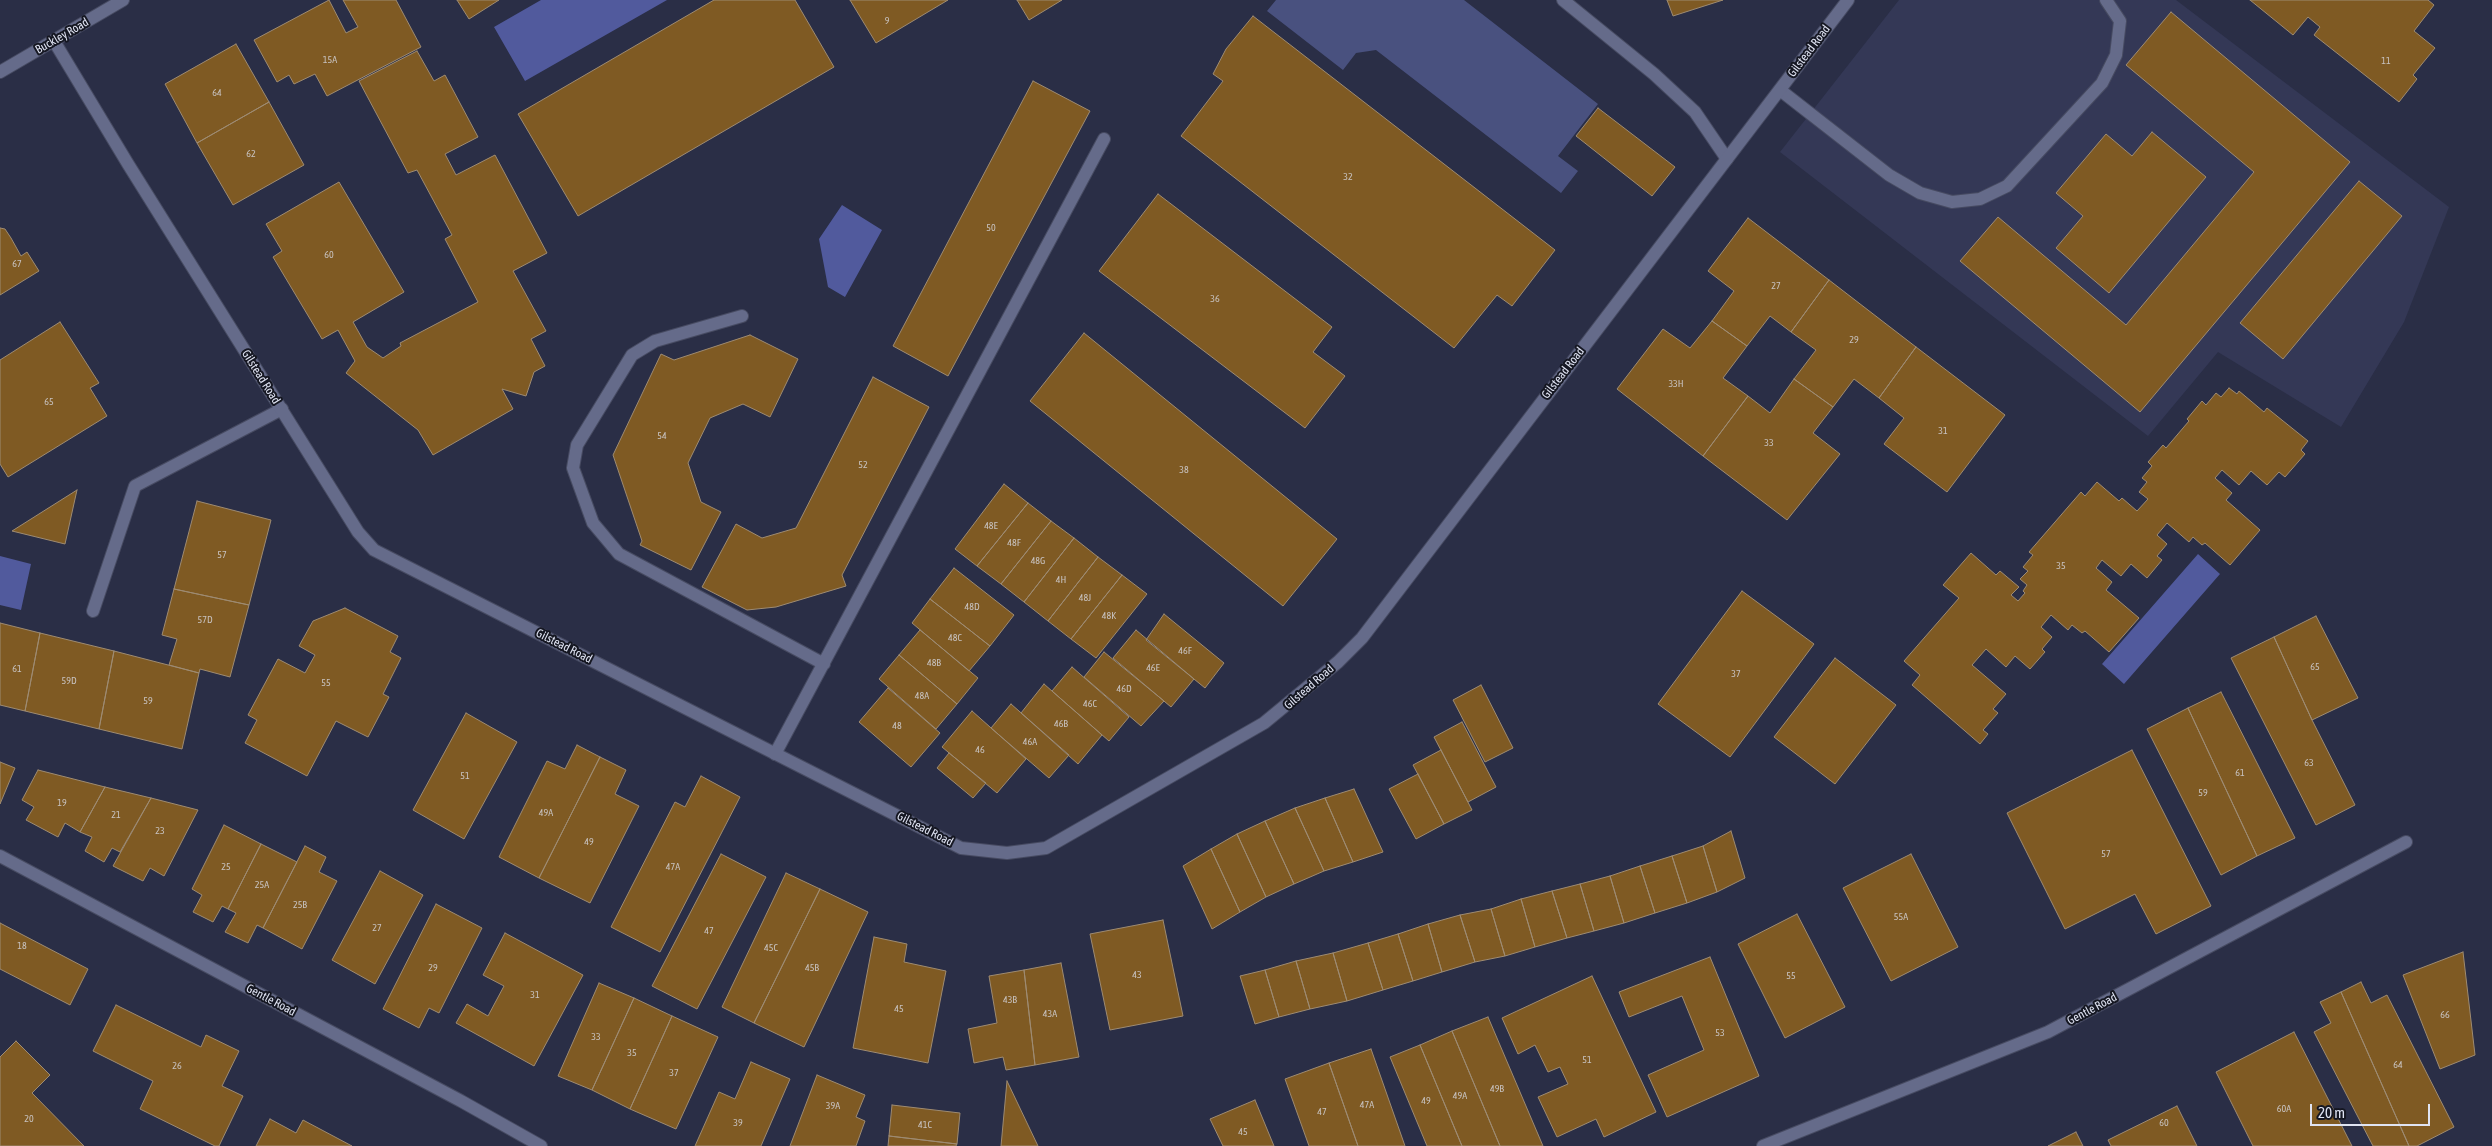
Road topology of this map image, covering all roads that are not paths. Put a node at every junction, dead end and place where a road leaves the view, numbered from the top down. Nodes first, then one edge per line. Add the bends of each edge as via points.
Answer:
1 (123, 0) edge
2 (1563, 0) edge
3 (1848, 0) edge
4 (2106, 0) edge
5 (54, 41) junction
6 (0, 72) edge
7 (1780, 90) junction
8 (1104, 139) dead end
9 (1727, 159) junction
10 (742, 316) dead end
11 (282, 409) junction
12 (93, 611) dead end
13 (824, 664) junction
14 (775, 754) junction
15 (2406, 842) dead end
16 (0, 856) edge
17 (541, 1146) edge
18 (1763, 1146) edge

1 - 5 street, Buckley Road
2 - 9 street via 1695,112
3 - 7 street, Gilstead Road
4 - 7 street via 2120,21 2116,55 2102,83 2007,186 1980,199 1952,202 1920,193 1889,175
5 - 6 street, Buckley Road
5 - 11 street, Gilstead Road
7 - 9 street, Gilstead Road
8 - 13 street
9 - 14 street, Gilstead Road via 1362,638 1264,723 1046,848 1007,853 961,848
10 - 13 street via 655,341 632,355 577,445 572,468 592,523 619,554
11 - 12 street via 135,486
11 - 14 street, Gilstead Road via 358,532 374,550
13 - 14 street
15 - 18 street, Gentle Road via 2048,1032
16 - 17 street, Gentle Road

